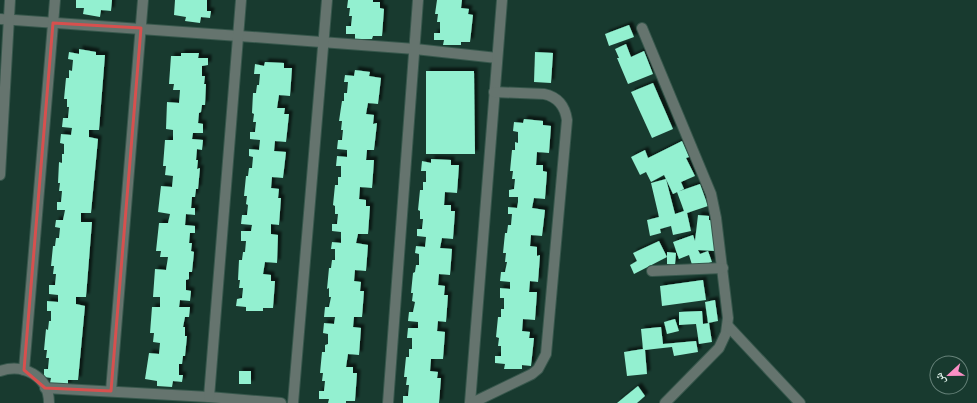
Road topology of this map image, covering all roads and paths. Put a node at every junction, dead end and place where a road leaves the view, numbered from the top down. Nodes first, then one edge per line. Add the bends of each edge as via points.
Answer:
1 (10, 0) edge
2 (55, 0) edge
3 (143, 0) edge
4 (241, 0) edge
5 (327, 0) edge
6 (418, 0) edge
7 (502, 0) edge
8 (4, 20) edge
9 (53, 23) junction
10 (141, 28) junction
11 (642, 28) dead end
12 (238, 36) junction
13 (324, 42) junction
14 (415, 49) junction
15 (497, 58) junction
16 (494, 92) junction
17 (0, 175) edge
18 (723, 268) junction
19 (652, 271) dead end
20 (728, 326) junction
21 (24, 370) junction
22 (0, 371) edge
23 (45, 388) junction
24 (111, 391) junction
25 (209, 397) junction
26 (50, 402) edge
27 (281, 403) edge
28 (293, 403) edge
29 (388, 403) edge
30 (471, 403) edge
31 (664, 403) edge
32 (800, 403) edge

1 - 8 street
2 - 9 street
3 - 10 street
4 - 12 street
5 - 13 street
6 - 14 street
7 - 15 street
8 - 9 street
8 - 17 street
9 - 10 street
9 - 21 street
10 - 12 street
10 - 24 street
11 - 18 street via 711,194
12 - 13 street
12 - 25 street
13 - 14 street
13 - 28 street
14 - 15 street
14 - 29 street
15 - 16 street
16 - 30 street
16 - 30 street via 551,96 558,100 566,112 567,120 546,354 532,374
18 - 19 street
18 - 20 street
20 - 31 street via 719,348
20 - 32 street
21 - 22 street via 16,368
21 - 23 street via 37,376
23 - 24 street
23 - 26 street
24 - 25 street
25 - 27 street

